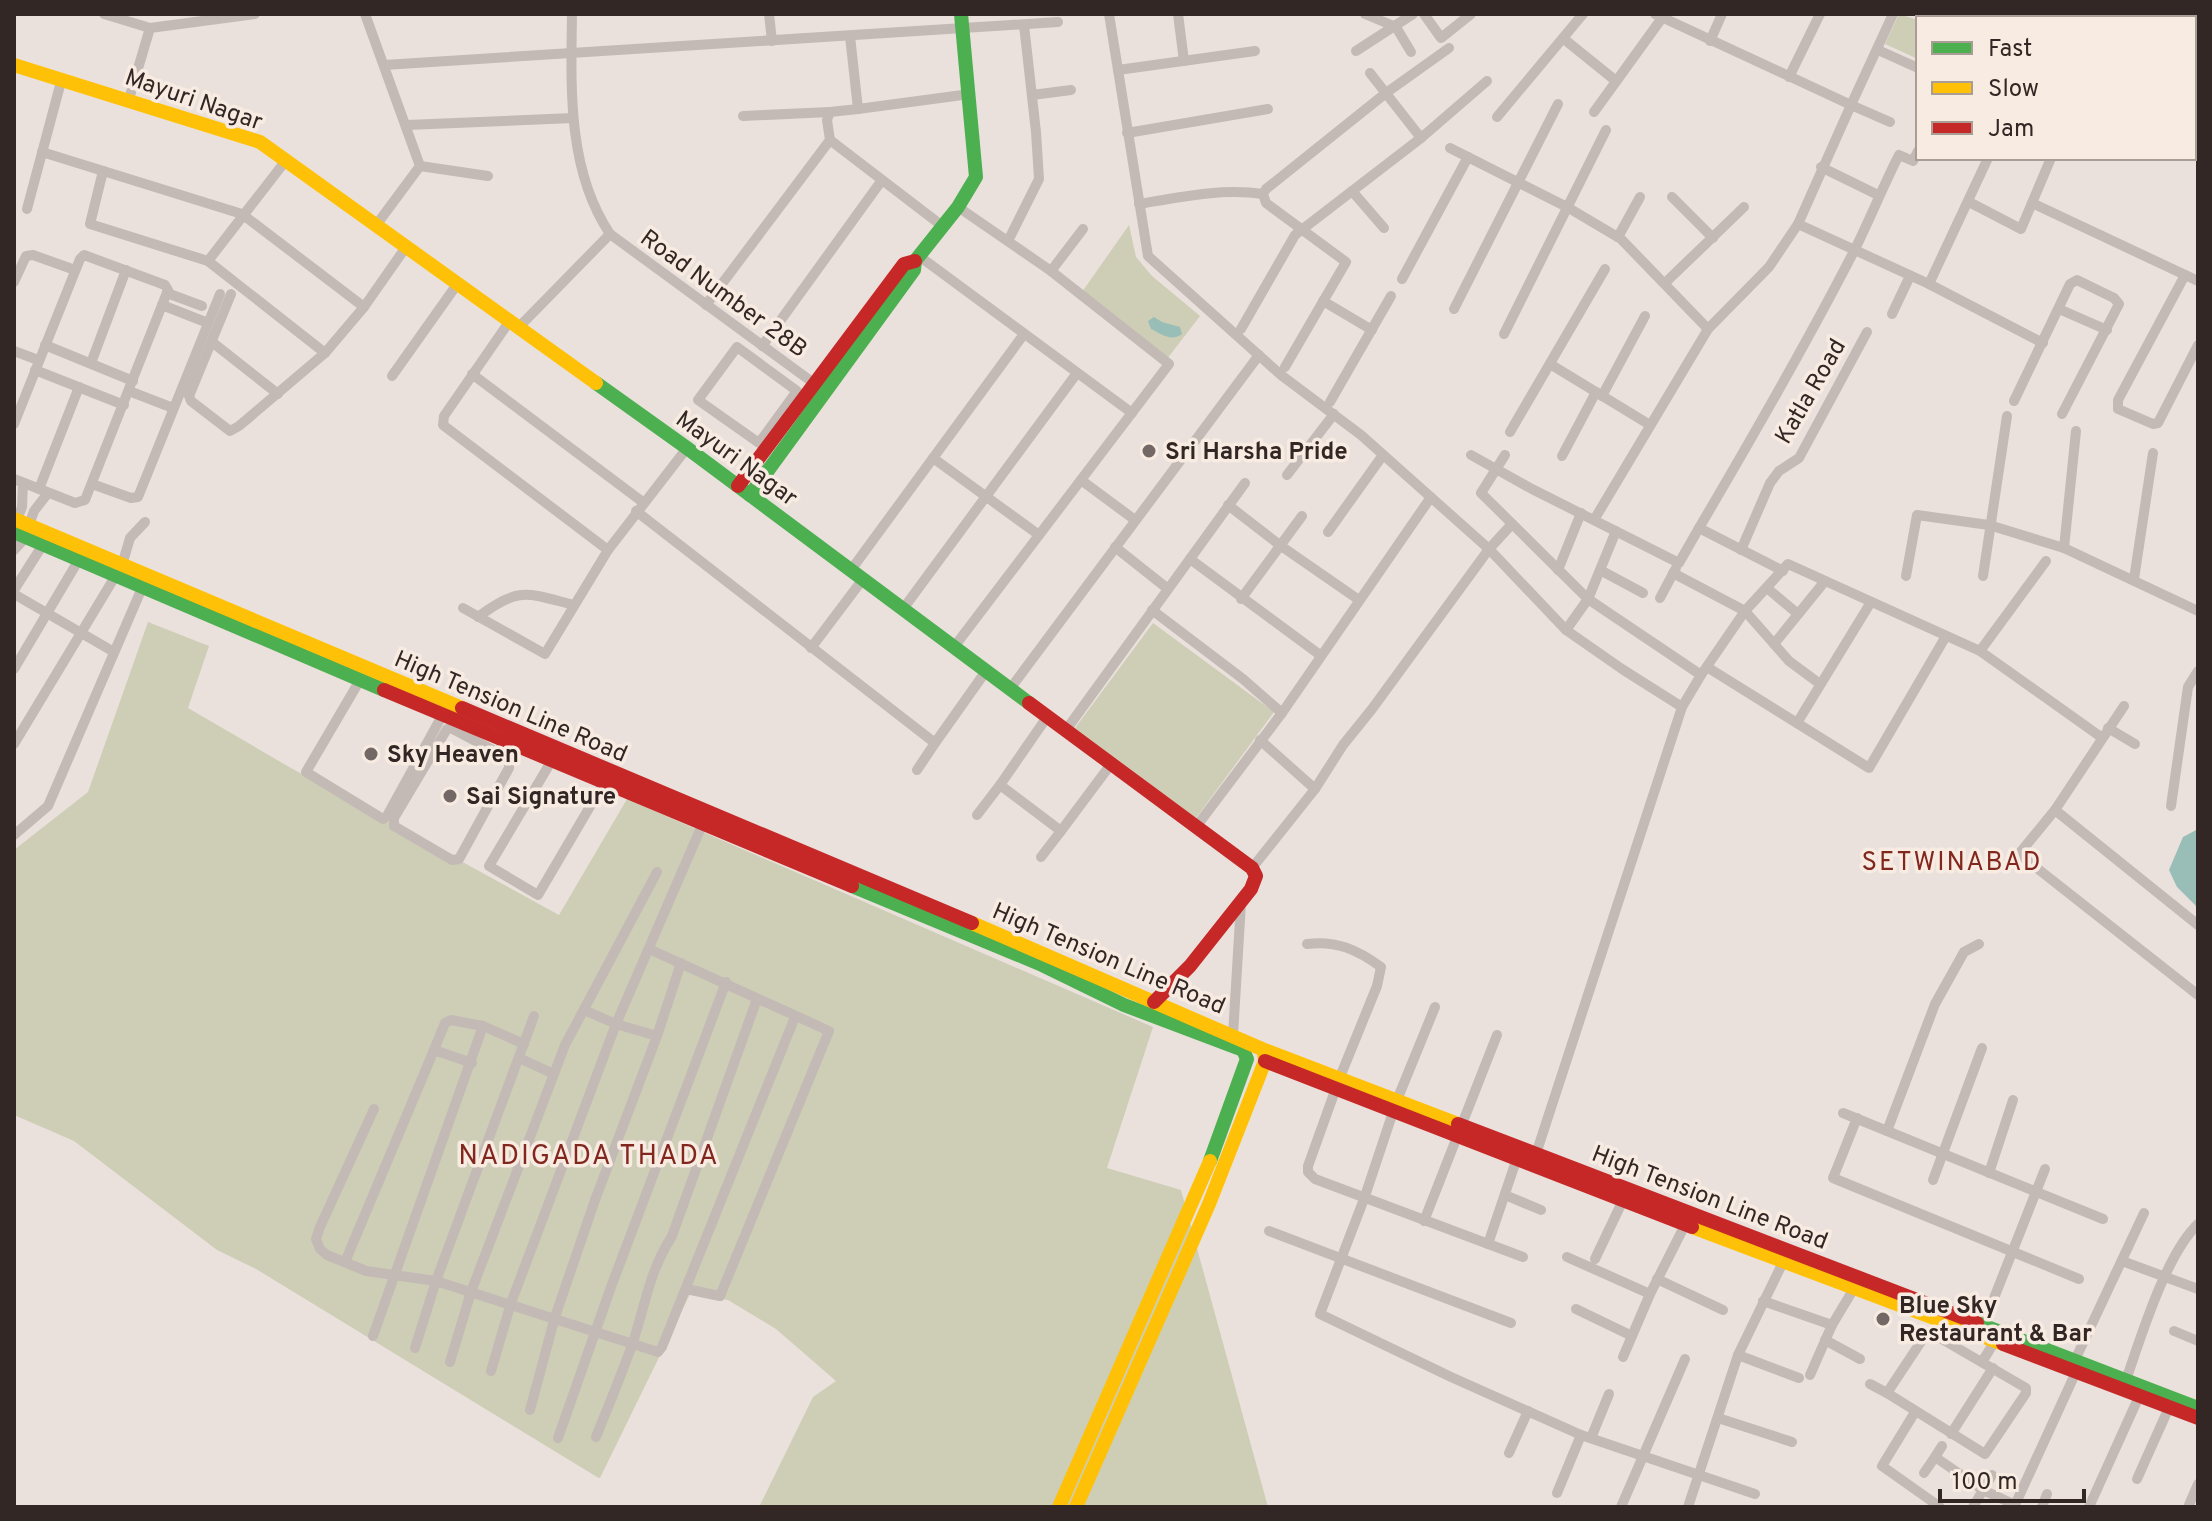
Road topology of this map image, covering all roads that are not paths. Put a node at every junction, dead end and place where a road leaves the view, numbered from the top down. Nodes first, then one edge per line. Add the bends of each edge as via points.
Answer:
1 (104, 14) edge
2 (255, 14) edge
3 (365, 14) edge
4 (572, 14) edge
5 (769, 14) edge
6 (1109, 14) edge
7 (1178, 14) edge
8 (1365, 14) edge
9 (1413, 14) edge
10 (1424, 14) edge
11 (1583, 14) edge
12 (1722, 14) edge
13 (1893, 14) edge
14 (1469, 15) edge
15 (1815, 15) edge
16 (223, 16) edge
17 (1658, 16) edge
18 (962, 22) edge
19 (1058, 22) dead end
20 (1024, 25) junction
21 (1396, 27) junction
22 (150, 28) junction
23 (850, 36) junction
24 (1564, 39) junction
25 (772, 41) junction
26 (1710, 41) junction
27 (1449, 48) dead end
28 (1878, 50) junction
29 (1255, 51) dead end
30 (1356, 51) dead end
31 (1411, 52) dead end
32 (571, 53) junction
33 (1184, 61) junction
34 (14, 65) edge
35 (384, 65) junction
36 (1916, 67) edge
37 (1118, 70) junction
38 (1370, 73) dead end
39 (1789, 77) junction
40 (62, 78) junction
41 (1487, 81) dead end
42 (1616, 81) junction
43 (1071, 90) dead end
44 (1386, 93) junction
45 (970, 94) junction
46 (1032, 95) junction
47 (129, 99) junction
48 (1558, 104) dead end
49 (1851, 105) junction
50 (858, 109) junction
51 (1268, 109) dead end
52 (830, 112) junction
53 (1594, 112) dead end
54 (743, 116) dead end
55 (1497, 117) dead end
56 (573, 118) junction
57 (1890, 122) dead end
58 (407, 125) junction
59 (1606, 130) dead end
60 (1127, 133) junction
61 (1421, 138) junction
62 (830, 140) junction
63 (1450, 148) dead end
64 (42, 152) junction
65 (1916, 155) edge
66 (1468, 157) junction
67 (287, 159) junction
68 (1987, 160) edge
69 (2050, 160) edge
70 (420, 166) junction
71 (1821, 167) junction
72 (103, 171) junction
73 (488, 176) dead end
74 (882, 180) junction
75 (1518, 182) junction
76 (1352, 191) junction
77 (1263, 194) junction
78 (1878, 195) junction
79 (1640, 197) dead end
80 (1672, 197) dead end
81 (1969, 202) junction
82 (2032, 203) junction
83 (1139, 204) junction
84 (958, 207) junction
85 (1567, 207) junction
86 (1744, 207) dead end
87 (27, 209) dead end
88 (242, 214) junction
89 (377, 224) junction
90 (1798, 224) junction
91 (941, 225) junction
92 (1384, 228) dead end
93 (1083, 229) dead end
94 (1302, 229) junction
95 (610, 234) junction
96 (1618, 237) junction
97 (1713, 238) junction
98 (1008, 241) junction
99 (406, 247) junction
100 (1854, 251) junction
101 (917, 258) junction
102 (208, 261) junction
103 (1605, 269) dead end
104 (75, 270) junction
105 (126, 270) junction
106 (1051, 271) junction
107 (2185, 275) junction
108 (1910, 276) junction
109 (1402, 279) dead end
110 (2198, 281) edge
111 (14, 282) edge
112 (458, 283) junction
113 (1665, 283) junction
114 (1929, 284) junction
115 (167, 293) junction
116 (1391, 296) dead end
117 (1323, 301) junction
118 (162, 305) junction
119 (706, 305) junction
120 (202, 306) dead end
121 (364, 307) junction
122 (1454, 309) dead end
123 (2059, 309) junction
124 (1892, 314) dead end
125 (1645, 316) dead end
126 (208, 323) junction
127 (514, 324) junction
128 (1241, 329) dead end
129 (1708, 329) junction
130 (1372, 330) junction
131 (2107, 330) junction
132 (1867, 332) dead end
133 (1024, 334) junction
134 (1504, 334) dead end
135 (212, 342) junction
136 (2043, 343) junction
137 (45, 345) junction
138 (2198, 345) edge
139 (762, 346) junction
140 (14, 351) edge
141 (325, 353) junction
142 (1259, 355) junction
143 (91, 363) junction
144 (1550, 364) junction
145 (36, 365) junction
146 (1285, 367) dead end
147 (1077, 373) junction
148 (472, 374) junction
149 (392, 376) dead end
150 (131, 386) junction
151 (79, 387) junction
152 (820, 388) junction
153 (278, 394) junction
154 (1599, 394) junction
155 (2014, 401) dead end
156 (1330, 402) dead end
157 (124, 405) junction
158 (173, 408) junction
159 (1132, 413) junction
160 (1334, 414) junction
161 (2062, 414) dead end
162 (2007, 416) dead end
163 (790, 420) junction
164 (14, 424) edge
165 (1650, 425) junction
166 (2076, 431) dead end
167 (1510, 432) dead end
168 (687, 448) junction
169 (2153, 453) dead end
170 (1383, 455) junction
171 (1471, 455) dead end
172 (1505, 455) dead end
173 (1562, 456) dead end
174 (933, 458) junction
175 (1496, 470) junction
176 (1287, 475) dead end
177 (1081, 480) junction
178 (18, 481) edge
179 (1245, 483) dead end
180 (92, 484) junction
181 (43, 491) junction
182 (744, 491) junction
183 (986, 496) junction
184 (1431, 497) junction
185 (1228, 505) junction
186 (640, 507) junction
187 (1581, 513) junction
188 (1302, 516) dead end
189 (1135, 520) junction
190 (1594, 520) junction
191 (145, 522) dead end
192 (1512, 524) junction
193 (1989, 525) junction
194 (20, 527) edge
195 (1699, 528) junction
196 (1616, 531) junction
197 (1328, 532) dead end
198 (1039, 535) junction
199 (42, 546) junction
200 (1281, 546) junction
201 (1115, 547) junction
202 (2064, 548) junction
203 (1489, 549) junction
204 (14, 550) edge
205 (608, 550) junction
206 (1741, 550) junction
207 (1190, 559) junction
208 (78, 561) junction
209 (2046, 561) dead end
210 (1676, 568) junction
211 (1558, 570) junction
212 (1600, 570) junction
213 (118, 571) junction
214 (1783, 571) junction
215 (857, 575) junction
216 (1906, 576) dead end
217 (1983, 576) dead end
218 (2134, 579) junction
219 (1825, 581) junction
220 (142, 588) junction
221 (1767, 588) junction
222 (1168, 589) junction
223 (14, 592) edge
224 (1643, 593) dead end
225 (1660, 598) dead end
226 (1241, 599) junction
227 (1588, 599) junction
228 (1359, 600) junction
229 (1871, 602) junction
230 (574, 605) junction
231 (463, 608) dead end
232 (903, 609) junction
233 (1152, 610) junction
234 (1745, 611) junction
235 (2198, 611) edge
236 (47, 614) junction
237 (1798, 614) junction
238 (478, 617) junction
239 (1566, 630) junction
240 (82, 633) junction
241 (1946, 636) junction
242 (1774, 644) junction
243 (954, 647) junction
244 (811, 648) junction
245 (1980, 651) junction
246 (114, 652) junction
247 (1320, 655) junction
248 (14, 669) edge
249 (986, 671) junction
250 (1704, 671) junction
251 (2198, 671) edge
252 (360, 680) junction
253 (1820, 684) junction
254 (1010, 689) junction
255 (2124, 706) dead end
256 (1682, 707) junction
257 (1282, 713) junction
258 (443, 714) junction
259 (1047, 717) junction
260 (1797, 723) junction
261 (458, 726) junction
262 (1066, 730) junction
263 (2104, 732) junction
264 (504, 739) junction
265 (1260, 740) junction
266 (935, 743) junction
267 (14, 744) edge
268 (2135, 744) dead end
269 (502, 755) junction
270 (555, 755) junction
271 (1111, 764) junction
272 (917, 770) dead end
273 (605, 781) junction
274 (1000, 785) junction
275 (1315, 789) junction
276 (2171, 806) dead end
277 (2055, 810) junction
278 (977, 815) dead end
279 (703, 823) junction
280 (1196, 827) junction
281 (1061, 831) junction
282 (14, 835) edge
283 (1041, 857) dead end
284 (1252, 868) junction
285 (657, 872) dead end
286 (1242, 901) junction
287 (917, 907) junction
288 (2198, 925) edge
289 (1307, 944) dead end
290 (1979, 944) dead end
291 (649, 949) junction
292 (681, 963) junction
293 (726, 982) junction
294 (2198, 995) edge
295 (757, 999) junction
296 (1435, 1007) dead end
297 (1151, 1009) junction
298 (584, 1010) junction
299 (534, 1016) dead end
300 (795, 1017) junction
301 (616, 1024) junction
302 (483, 1026) junction
303 (1233, 1035) junction
304 (1497, 1035) dead end
305 (657, 1036) junction
306 (524, 1044) junction
307 (1982, 1048) dead end
308 (434, 1050) junction
309 (1264, 1055) junction
310 (519, 1058) junction
311 (472, 1063) junction
312 (554, 1074) junction
313 (1338, 1082) junction
314 (2013, 1100) dead end
315 (1395, 1106) junction
316 (374, 1109) dead end
317 (1843, 1113) dead end
318 (1857, 1118) junction
319 (1459, 1131) junction
320 (1887, 1131) junction
321 (1518, 1154) junction
322 (1943, 1154) junction
323 (1534, 1160) junction
324 (2045, 1169) dead end
325 (1989, 1173) junction
326 (1933, 1180) dead end
327 (2035, 1193) junction
328 (1625, 1194) junction
329 (1505, 1195) junction
330 (1364, 1199) junction
331 (1541, 1210) dead end
332 (2144, 1213) dead end
333 (1688, 1218) junction
334 (2103, 1219) dead end
335 (1424, 1221) junction
336 (2196, 1230) edge
337 (1269, 1231) dead end
338 (1488, 1244) junction
339 (2012, 1253) junction
340 (1340, 1256) junction
341 (1786, 1256) junction
342 (1523, 1257) dead end
343 (1567, 1257) dead end
344 (1595, 1259) dead end
345 (2122, 1261) junction
346 (345, 1262) junction
347 (394, 1274) junction
348 (2165, 1277) junction
349 (1657, 1279) junction
350 (2079, 1279) dead end
351 (436, 1281) junction
352 (1857, 1283) junction
353 (686, 1289) junction
354 (2198, 1289) edge
355 (471, 1292) junction
356 (1650, 1294) junction
357 (1763, 1301) junction
358 (511, 1303) junction
359 (1576, 1309) dead end
360 (1723, 1310) dead end
361 (555, 1317) junction
362 (1511, 1323) dead end
363 (1832, 1325) junction
364 (596, 1331) junction
365 (2174, 1331) dead end
366 (1987, 1333) junction
367 (373, 1336) dead end
368 (1632, 1336) junction
369 (1825, 1340) junction
370 (2198, 1341) edge
371 (632, 1343) junction
372 (415, 1348) dead end
373 (1738, 1355) junction
374 (1971, 1355) junction
375 (1623, 1357) dead end
376 (1685, 1359) dead end
377 (1860, 1359) dead end
378 (450, 1362) dead end
379 (1982, 1362) junction
380 (2076, 1366) junction
381 (1993, 1368) junction
382 (491, 1371) dead end
383 (2126, 1380) junction
384 (1870, 1384) dead end
385 (2142, 1391) junction
386 (1887, 1393) junction
387 (1609, 1394) dead end
388 (2171, 1403) junction
389 (2198, 1408) edge
390 (530, 1410) dead end
391 (1528, 1411) junction
392 (1915, 1412) junction
393 (1718, 1418) junction
394 (2198, 1418) edge
395 (1951, 1434) junction
396 (596, 1437) dead end
397 (1586, 1437) junction
398 (558, 1438) dead end
399 (1792, 1442) dead end
400 (1942, 1446) dead end
401 (1085, 1451) junction
402 (1509, 1453) dead end
403 (1644, 1455) junction
404 (1100, 1457) junction
405 (1935, 1457) junction
406 (1924, 1473) dead end
407 (1698, 1474) junction
408 (1992, 1475) dead end
409 (2137, 1479) dead end
410 (2198, 1484) edge
411 (1983, 1490) junction
412 (1557, 1493) dead end
413 (1755, 1494) dead end
414 (2047, 1494) dead end
415 (2189, 1505) dead end
416 (1059, 1507) edge
417 (1076, 1507) edge
418 (1621, 1507) edge
419 (1688, 1507) edge
420 (1940, 1507) edge
421 (1973, 1507) edge
422 (2042, 1507) edge
423 (2089, 1507) edge

1 - 22 street
2 - 16 street
3 - 35 street
4 - 32 street
5 - 25 street
6 - 37 street
7 - 33 street
8 - 21 street
9 - 21 street
10 - 14 street via 1441,38
11 - 24 street
12 - 26 street
13 - 28 street
15 - 39 street
16 - 22 street
17 - 26 street
17 - 42 street
18 - 20 street
18 - 23 street
18 - 45 main road
19 - 20 street
20 - 46 street
21 - 30 street
21 - 31 street
22 - 47 street
23 - 25 street
23 - 50 street
24 - 42 street
24 - 55 street
25 - 32 street
26 - 39 street
27 - 44 street
28 - 36 street
28 - 49 street
29 - 33 street
32 - 35 street
32 - 56 street
33 - 37 street
34 - 40 main road, Mayuri Nagar
35 - 58 street
37 - 60 street
38 - 44 street
39 - 49 street
40 - 47 main road, Mayuri Nagar
40 - 64 street
41 - 61 street
42 - 53 street
43 - 46 street
44 - 61 street
44 - 77 street
45 - 50 street
45 - 84 main road via 976,177
46 - 98 street via 1039,179
47 - 67 main road, Mayuri Nagar via 260,142
48 - 75 street
49 - 57 street
49 - 71 street
50 - 52 street
51 - 60 street
52 - 54 street
52 - 62 street
56 - 58 street
56 - 95 street via 581,164
58 - 70 street
59 - 85 street
60 - 83 street
61 - 76 street
62 - 74 street
62 - 119 street
63 - 66 street
64 - 72 street
64 - 87 street
65 - 78 street via 1913,161 1899,155
66 - 75 street
66 - 109 street
67 - 88 street
67 - 89 main road, Mayuri Nagar
68 - 81 street
69 - 82 street
70 - 73 street
70 - 89 street
71 - 78 street
71 - 90 street
72 - 88 street
72 - 102 street via 90,224
74 - 91 street
74 - 139 street
75 - 85 street
75 - 122 street
76 - 92 street
76 - 94 street
77 - 83 street via 1241,191
77 - 94 street via 1266,203
78 - 100 street
79 - 96 street
80 - 97 street
81 - 82 street via 2021,229
81 - 114 street
82 - 107 street
83 - 142 street via 1148,256
84 - 91 main road
84 - 98 street
85 - 96 street
85 - 134 street
86 - 97 street
88 - 102 street
88 - 121 street
89 - 99 main road, Mayuri Nagar
90 - 100 street
90 - 129 street via 1769,267
91 - 101 main road
93 - 106 street
94 - 117 street via 1346,262
94 - 128 street
95 - 119 street, Road Number 28B
95 - 127 street
96 - 113 street
97 - 113 street
98 - 106 street
99 - 112 main road, Mayuri Nagar
99 - 121 street
100 - 108 street
100 - 195 street
101 - 133 street
101 - 152 main road via 904,264
102 - 141 street
103 - 144 street
104 - 105 street via 84,255
104 - 111 street via 26,256
104 - 137 street
105 - 115 street via 160,282
105 - 143 street
106 - 159 street via 1169,364
107 - 110 street
107 - 138 street via 2118,400 2118,409 2158,423
108 - 114 street
108 - 124 street
112 - 127 main road, Mayuri Nagar
112 - 149 street
113 - 129 street
114 - 136 street
115 - 118 street
115 - 120 street
116 - 130 street
117 - 130 street
117 - 146 street
118 - 126 street
118 - 150 street
119 - 139 street, Road Number 28B
121 - 141 street
123 - 131 street
123 - 131 street via 2077,280 2118,302
123 - 136 street
125 - 154 street
126 - 135 street via 225,294
126 - 158 street
127 - 148 street
127 - 168 main road, Mayuri Nagar
129 - 165 street
130 - 156 street
131 - 161 street
132 - 206 street, Katla Road via 1799,458 1770,483
133 - 147 street
133 - 174 street
135 - 153 street
135 - 153 street via 190,391 191,401 230,431
136 - 155 street
137 - 143 street
137 - 145 street
139 - 152 street, Road Number 28B
140 - 145 street
141 - 153 street
142 - 160 street
142 - 189 street
143 - 150 street
144 - 154 street
144 - 167 street
145 - 151 street
145 - 164 street
147 - 159 street
147 - 183 street
148 - 186 street
148 - 205 street via 443,425
150 - 157 street
150 - 158 street
151 - 157 street
151 - 181 street
152 - 163 main road
154 - 165 street
154 - 173 street
157 - 180 street
158 - 180 street via 138,497
159 - 177 street
160 - 170 street
160 - 176 street
162 - 193 street
163 - 163 street via 757,442 698,398 737,347 796,389
163 - 182 main road
165 - 190 street
166 - 202 street
168 - 182 main road, Mayuri Nagar
168 - 186 street
169 - 218 street
170 - 184 street
170 - 197 street
171 - 175 street
172 - 175 street
174 - 183 street
174 - 215 street
175 - 187 street
175 - 192 street via 1481,493
177 - 189 street
177 - 198 street
178 - 181 street
178 - 194 street
179 - 185 street
180 - 181 street via 85,500 75,503
181 - 194 street
182 - 215 main road, Mayuri Nagar
183 - 198 street
183 - 232 street
184 - 203 street
184 - 228 street
185 - 200 street
185 - 207 street
186 - 205 street
186 - 244 street
187 - 190 street
187 - 211 street
188 - 200 street
189 - 201 street
190 - 196 street
191 - 213 street via 130,538
192 - 203 street
192 - 211 street
193 - 202 street
193 - 216 street via 1917,515
193 - 217 street
194 - 199 main road, High Tension Line Road
194 - 204 street
194 - 213 main road, High Tension Line Road
195 - 206 street
195 - 210 street
196 - 210 street
196 - 212 street
198 - 243 street
199 - 208 main road, High Tension Line Road
199 - 223 street
200 - 226 street
200 - 228 street
201 - 222 street
201 - 254 street
202 - 218 street
203 - 239 street
203 - 275 street
205 - 230 street
206 - 214 street
207 - 222 street
207 - 226 street
208 - 213 main road, High Tension Line Road
208 - 236 street
209 - 245 street
210 - 225 street
210 - 234 street
211 - 227 street
212 - 224 street
212 - 227 street
213 - 220 main road, High Tension Line Road
213 - 240 street
213 - 270 main road, High Tension Line Road
214 - 219 street via 1788,564
214 - 221 street
215 - 232 main road, Mayuri Nagar
215 - 244 street
218 - 235 street
219 - 229 street
219 - 237 street
220 - 246 street
220 - 252 main road, High Tension Line Road
221 - 234 street
221 - 237 street
222 - 233 street
223 - 236 street
226 - 247 street
227 - 239 street
227 - 250 street
228 - 247 street
229 - 241 street
229 - 253 street
230 - 238 street via 520,593
230 - 238 street via 545,654
231 - 238 street
232 - 243 main road, Mayuri Nagar
233 - 257 street
233 - 262 street
234 - 242 street
234 - 250 street
236 - 240 street
236 - 248 street
237 - 242 street
239 - 256 street
240 - 246 street
240 - 267 street
241 - 245 street
241 - 260 street via 1869,768
242 - 253 street
243 - 249 main road, Mayuri Nagar
244 - 266 street
245 - 263 street
246 - 282 street via 48,806
247 - 257 street
249 - 254 main road, Mayuri Nagar
249 - 266 street
250 - 256 street
250 - 260 street
251 - 276 street via 2188,687
252 - 258 main road, High Tension Line Road
252 - 258 street via 306,770 383,819
253 - 260 street
254 - 259 main road, Mayuri Nagar
255 - 263 street
256 - 323 street
257 - 265 street
258 - 261 main road, High Tension Line Road
259 - 262 main road, Mayuri Nagar
259 - 274 street
261 - 264 main road, High Tension Line Road
261 - 269 street
261 - 269 street via 445,730 392,821 397,828 452,860 461,857 509,768
262 - 271 main road, Mayuri Nagar
263 - 268 street
263 - 277 street
264 - 269 street
264 - 270 main road, High Tension Line Road
265 - 275 street
265 - 280 street
266 - 272 street
270 - 273 main road, High Tension Line Road
270 - 273 street via 489,866 538,895
270 - 287 main road, High Tension Line Road
271 - 280 main road, Mayuri Nagar
271 - 281 street
273 - 279 main road, High Tension Line Road
274 - 278 street
274 - 281 street
275 - 284 street
277 - 288 street
277 - 294 street via 2019,854
279 - 287 main road, High Tension Line Road
279 - 291 street
280 - 284 main road, Mayuri Nagar
281 - 283 street
284 - 286 main road via 1255,883
285 - 298 street
286 - 297 main road
286 - 303 street
287 - 297 main road, High Tension Line Road
289 - 313 street via 1342,944 1381,967
290 - 320 street via 1964,952 1935,1004
291 - 292 street
291 - 301 street
292 - 293 street
292 - 305 street
293 - 295 street
293 - 364 street
295 - 300 street
295 - 371 street via 672,1236 645,1294
296 - 315 street
297 - 303 main road, High Tension Line Road
297 - 401 main road via 1243,1050 1247,1059 1205,1174
298 - 301 street
298 - 312 street
299 - 306 street
300 - 353 street
300 - 353 street via 829,1031 720,1296
301 - 305 street
301 - 358 street
302 - 306 street
302 - 308 street via 451,1020
302 - 311 street
303 - 309 main road, High Tension Line Road
304 - 319 street
305 - 361 street
306 - 310 street
307 - 322 street
308 - 311 street
308 - 346 street
309 - 313 main road, High Tension Line Road
309 - 404 main road via 1209,1204
310 - 312 street
310 - 351 street
311 - 347 street
312 - 355 street
313 - 315 main road, High Tension Line Road
313 - 330 street via 1308,1172
314 - 325 street
315 - 319 main road, High Tension Line Road
315 - 330 street
316 - 346 street via 316,1239 327,1255
317 - 318 street
318 - 320 street
318 - 339 street via 1833,1178
319 - 321 main road, High Tension Line Road
319 - 335 street
320 - 322 street
321 - 323 main road, High Tension Line Road
321 - 329 street
322 - 325 street
322 - 326 street
323 - 328 main road, High Tension Line Road
324 - 327 street
325 - 327 street
327 - 334 street
327 - 339 street
328 - 333 main road, High Tension Line Road
328 - 344 street
329 - 331 street
329 - 338 street
330 - 335 street
330 - 340 street
332 - 345 street
333 - 341 main road, High Tension Line Road
333 - 349 street
335 - 338 street
336 - 348 street
337 - 340 street
338 - 342 street
339 - 350 street
339 - 366 street
340 - 362 street
340 - 391 street via 1320,1314
341 - 352 main road, High Tension Line Road
341 - 357 street
343 - 356 street
345 - 348 street
345 - 380 street
346 - 347 street
347 - 351 street
347 - 367 street
348 - 354 street
348 - 383 street
349 - 356 street
349 - 360 street
351 - 355 street
351 - 372 street
352 - 363 street
352 - 366 main road, High Tension Line Road
353 - 371 street via 661,1350
355 - 358 street
355 - 378 street
356 - 368 street
357 - 363 street
357 - 373 street
358 - 361 street
358 - 382 street
359 - 368 street
361 - 364 street
361 - 390 street
363 - 369 street
364 - 371 street
364 - 398 street
365 - 370 street
366 - 374 street
366 - 379 street
366 - 380 main road, High Tension Line Road
368 - 375 street
369 - 373 street via 1804,1376
369 - 377 street
371 - 396 street
373 - 393 street
374 - 379 street
374 - 386 street via 1926,1332
376 - 403 street
379 - 381 street
380 - 383 main road, High Tension Line Road
380 - 385 main road
380 - 411 street via 2015,1505
381 - 395 street
381 - 395 street via 2025,1386 2026,1393 1987,1454
383 - 385 main road, High Tension Line Road
384 - 386 street
385 - 388 main road, High Tension Line Road
385 - 423 street
386 - 392 street
387 - 397 street
388 - 389 main road, High Tension Line Road
388 - 394 main road
388 - 409 street
391 - 397 street
391 - 402 street
392 - 395 street
392 - 420 street via 1882,1466
393 - 399 street
393 - 407 street
397 - 403 street
397 - 412 street
400 - 405 street
401 - 404 main road
401 - 416 main road
403 - 407 street
403 - 418 street
404 - 417 main road
405 - 406 street
405 - 411 street
407 - 413 street
407 - 419 street
408 - 411 street
410 - 415 street
411 - 421 street
414 - 422 street

